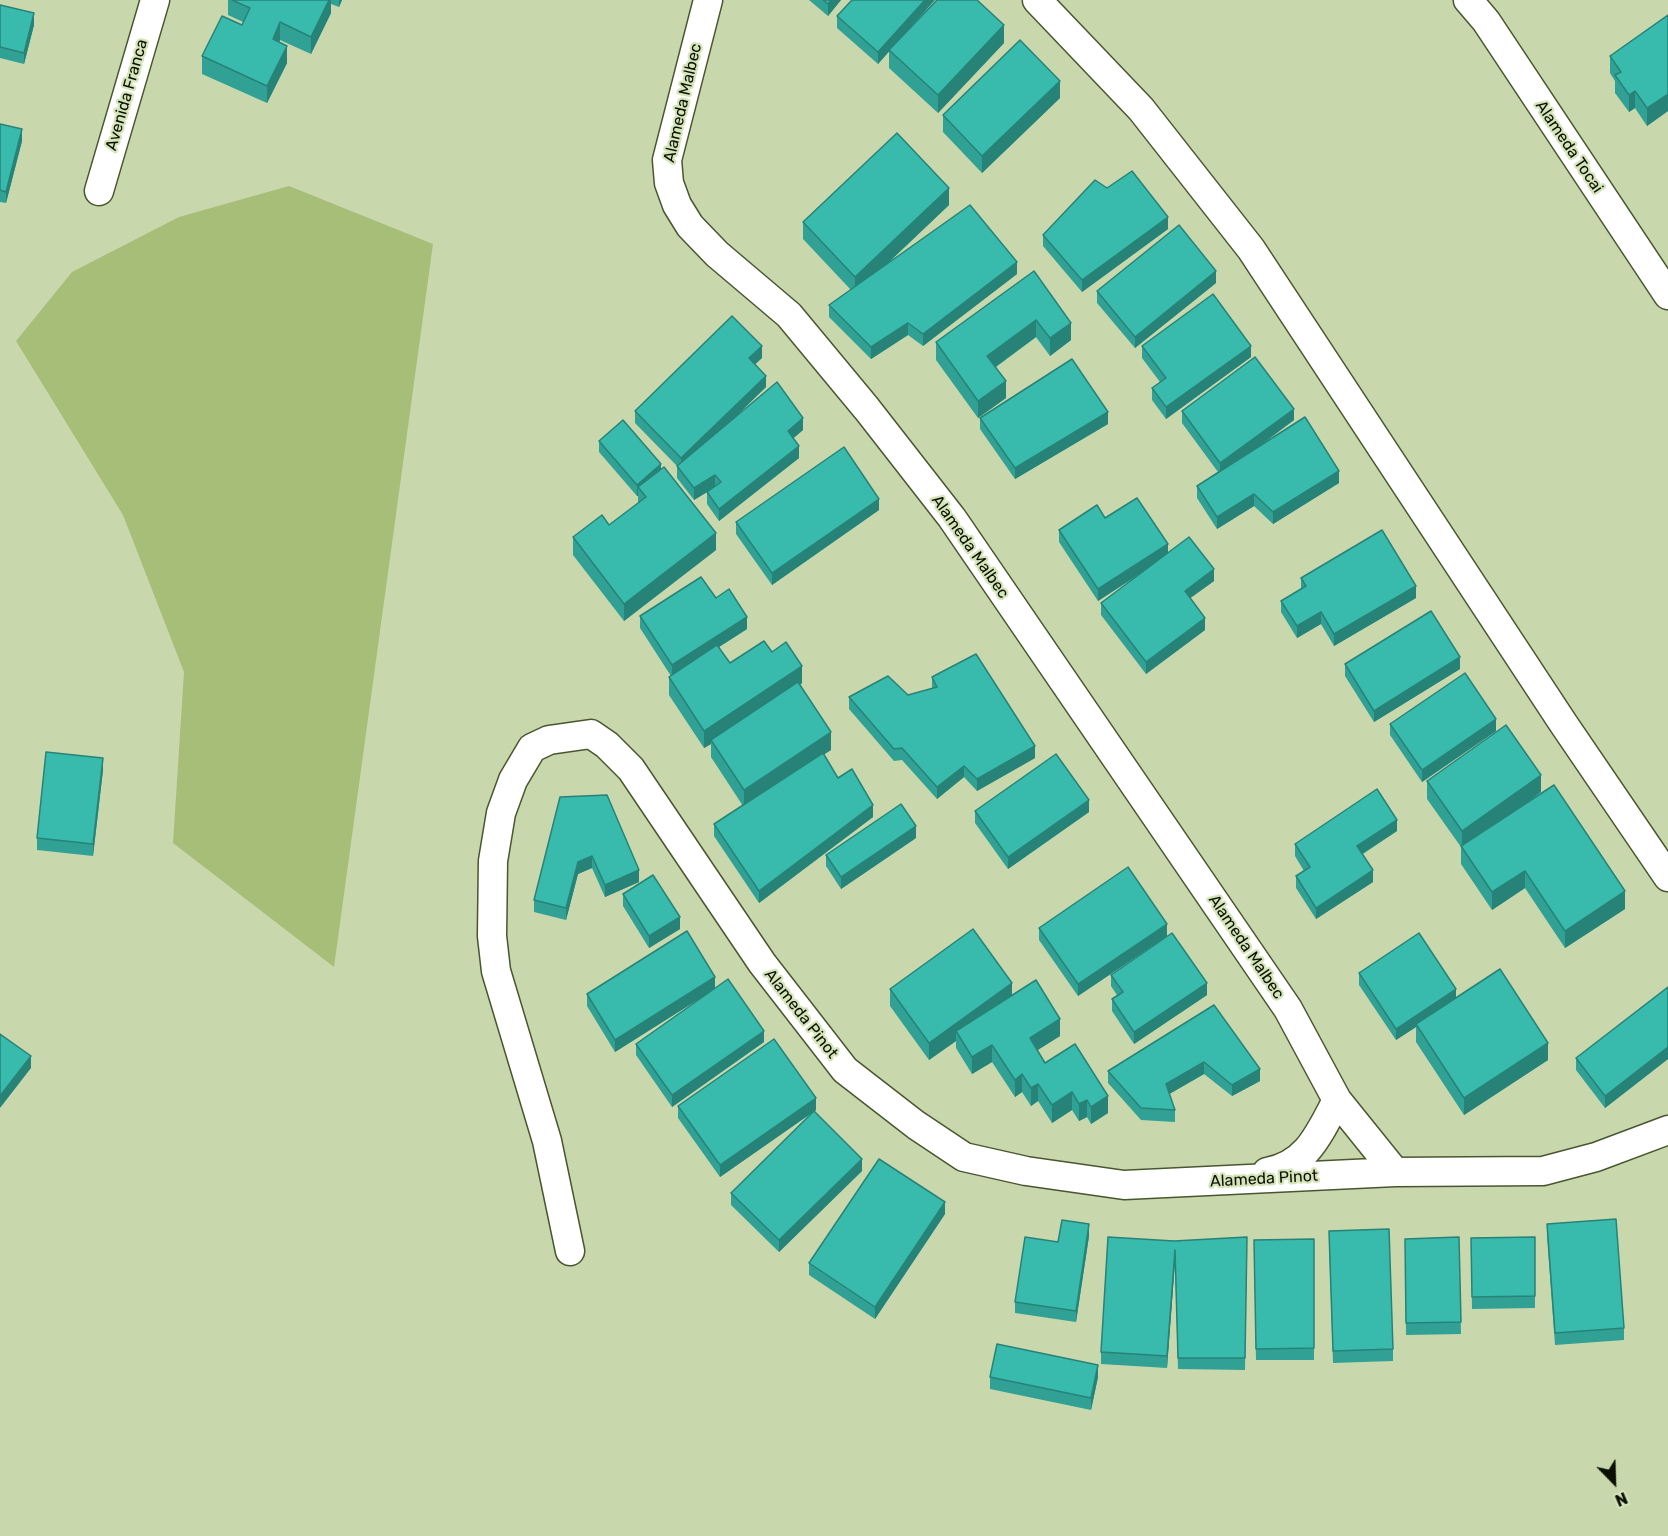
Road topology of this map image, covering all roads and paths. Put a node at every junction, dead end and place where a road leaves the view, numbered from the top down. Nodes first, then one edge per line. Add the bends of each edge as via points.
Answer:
1 (154, 0) edge
2 (708, 0) edge
3 (1037, 0) edge
4 (1468, 0) edge
5 (99, 191) dead end
6 (1668, 295) edge
7 (1668, 877) edge
8 (1337, 1100) junction
9 (1668, 1130) edge
10 (1395, 1172) junction
11 (1219, 1181) junction
12 (570, 1251) dead end

1 - 5 street, Avenida Franca
2 - 8 street, Alameda Malbec via 667,160 669,183 677,205 690,226 717,254 789,315 952,518 1288,1009
3 - 7 street via 1141,109 1251,249
4 - 6 street, Alameda Tocai via 1486,21
8 - 10 street, Alameda Malbec
8 - 11 street via 1314,1143 1291,1164 1283,1169
9 - 10 street, Alameda Pinot via 1596,1157 1543,1171
10 - 11 street, Alameda Pinot
11 - 12 street, Alameda Pinot via 1124,1185 1026,1171 964,1157 916,1125 845,1070 762,963 631,769 591,734 549,740 532,748 513,780 501,813 493,861 492,936 496,971 547,1141

